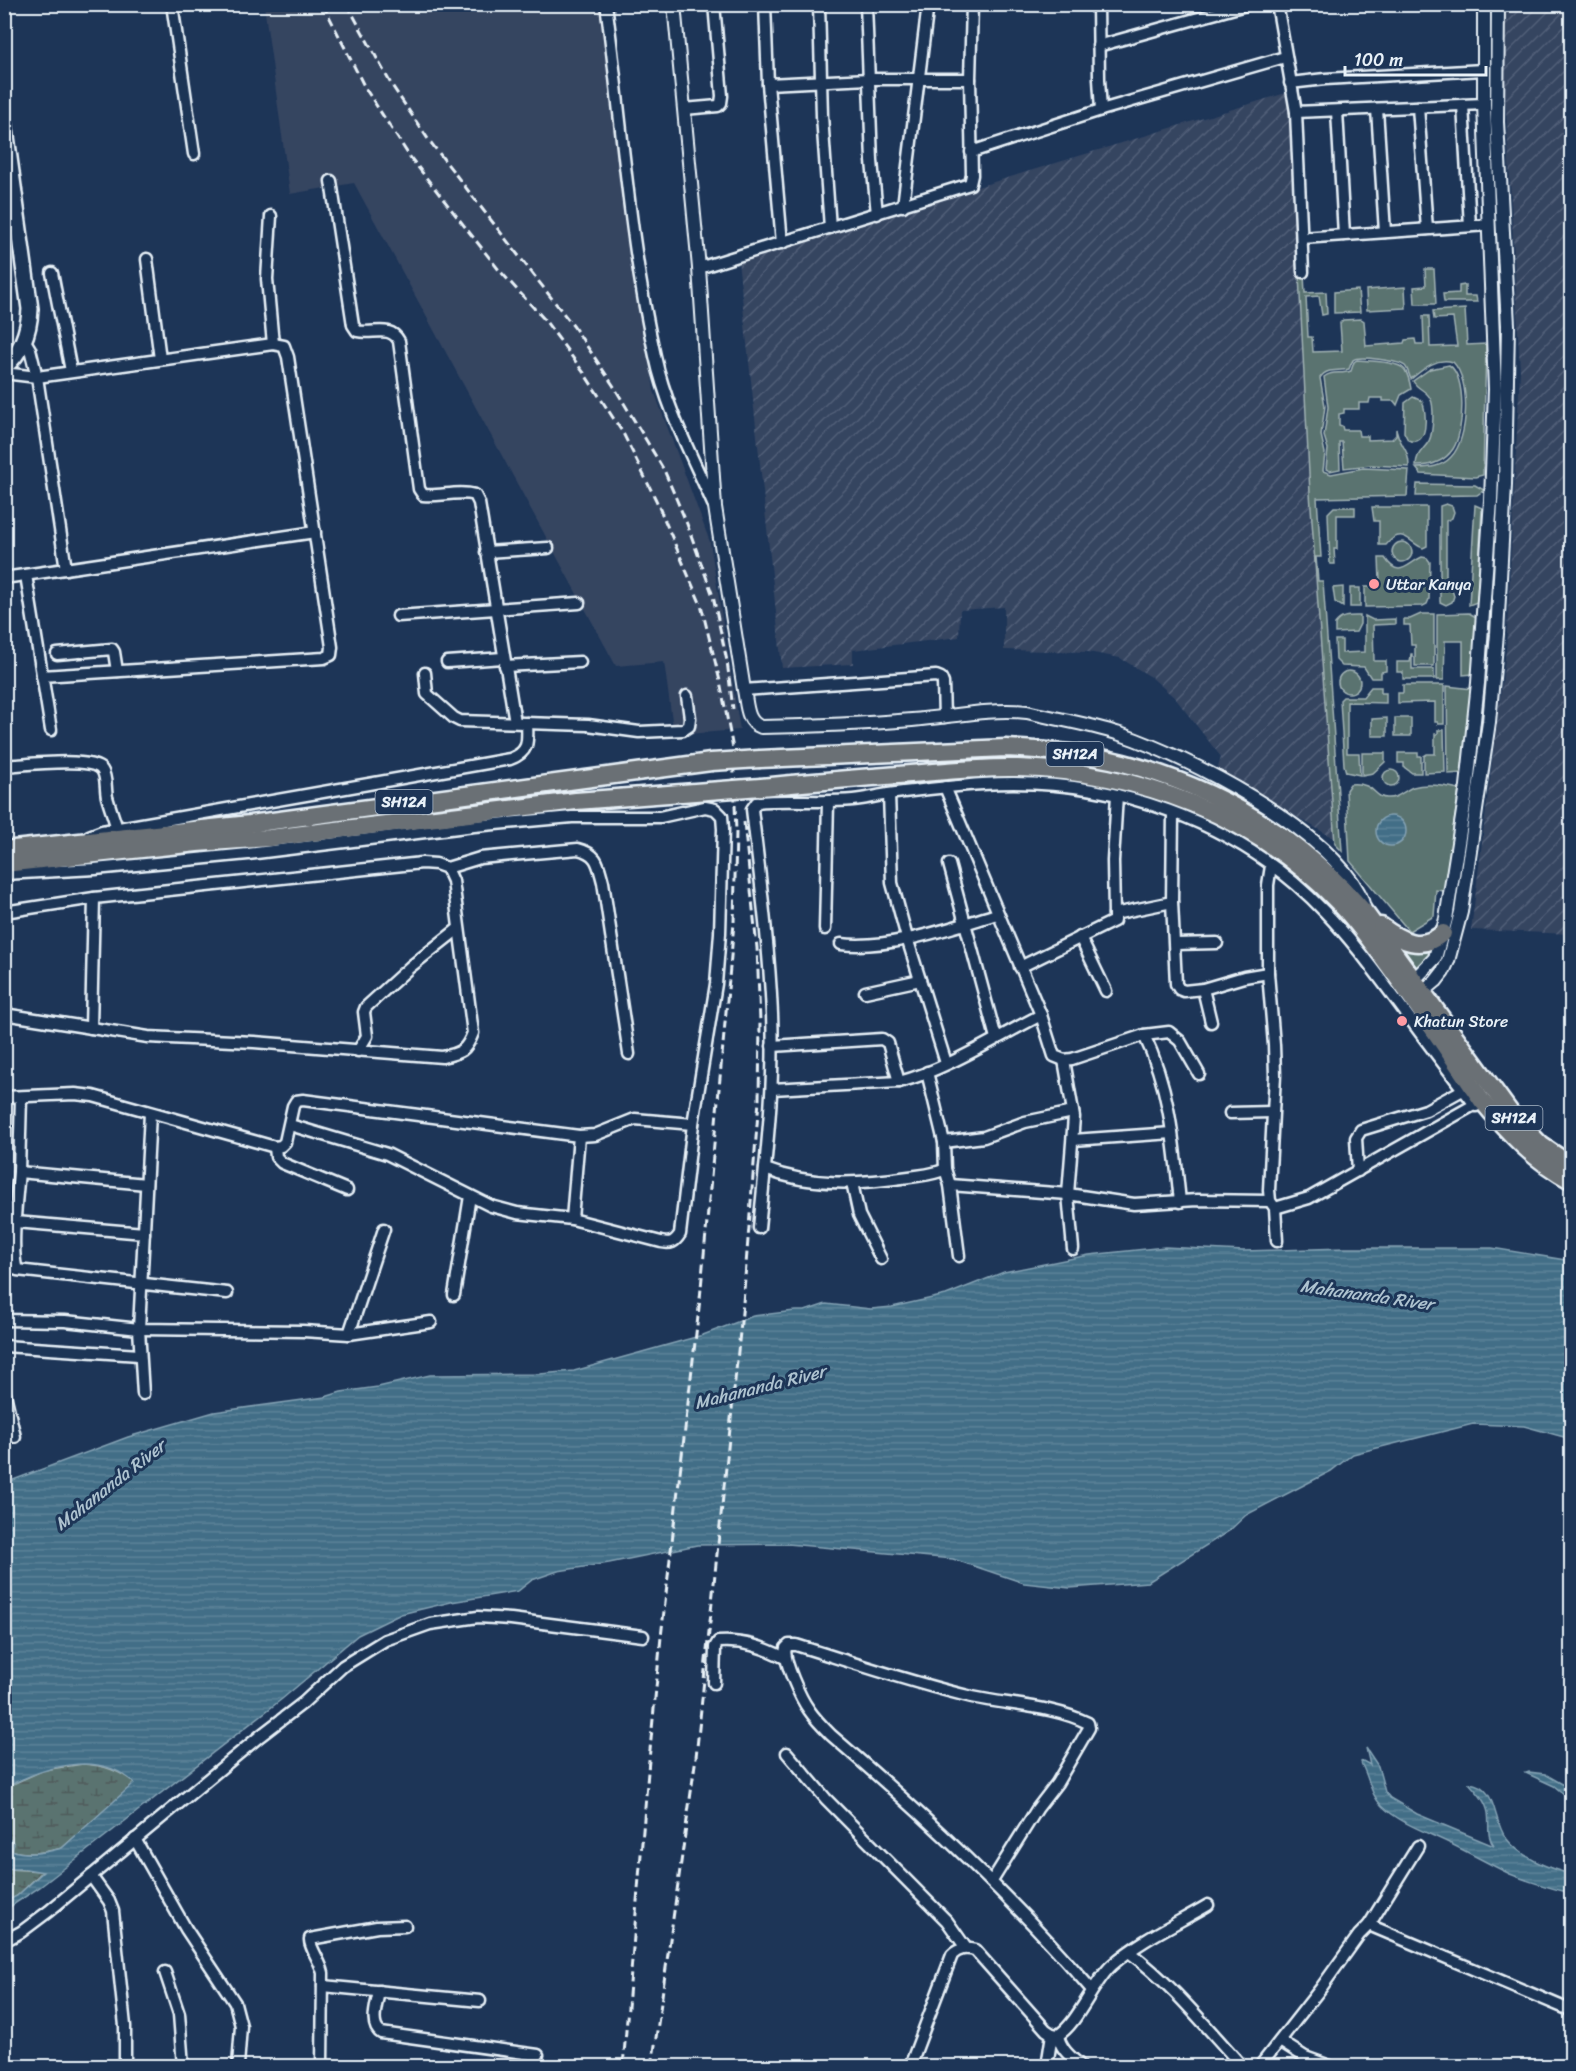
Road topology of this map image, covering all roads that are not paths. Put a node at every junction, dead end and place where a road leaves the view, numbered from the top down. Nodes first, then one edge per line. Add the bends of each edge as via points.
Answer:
1 (171, 4) edge
2 (606, 4) edge
3 (674, 4) edge
4 (714, 4) edge
5 (765, 4) edge
6 (819, 4) edge
7 (866, 4) edge
8 (928, 4) edge
9 (972, 4) edge
10 (1098, 4) edge
11 (1249, 4) edge
12 (1277, 4) edge
13 (1484, 4) edge
14 (1498, 4) edge
15 (1098, 45) junction
16 (1285, 57) junction
17 (1483, 70) junction
18 (869, 79) junction
19 (918, 79) junction
20 (970, 79) junction
21 (822, 82) junction
22 (1290, 83) junction
23 (768, 84) junction
24 (1484, 104) junction
25 (1463, 105) junction
26 (1418, 107) junction
27 (684, 109) junction
28 (1377, 109) junction
29 (1101, 110) junction
30 (1337, 111) junction
31 (1296, 112) junction
32 (4, 122) edge
33 (972, 152) junction
34 (194, 154) dead end
35 (8, 166) edge
36 (331, 181) dead end
37 (903, 206) junction
38 (877, 214) junction
39 (271, 216) dead end
40 (1488, 225) junction
41 (1470, 226) junction
42 (830, 228) junction
43 (1427, 229) junction
44 (1385, 232) junction
45 (1344, 235) junction
46 (1302, 238) junction
47 (782, 243) junction
48 (147, 259) dead end
49 (699, 268) junction
50 (1303, 272) dead end
51 (52, 273) dead end
52 (24, 339) junction
53 (273, 344) junction
54 (160, 359) junction
55 (4, 367) edge
56 (70, 371) junction
57 (4, 373) edge
58 (37, 377) junction
59 (715, 507) junction
60 (315, 532) junction
61 (548, 548) dead end
62 (486, 552) junction
63 (1487, 554) junction
64 (1501, 554) junction
65 (66, 569) junction
66 (26, 574) junction
67 (4, 578) edge
68 (579, 603) dead end
69 (495, 609) junction
70 (398, 616) dead end
71 (57, 654) dead end
72 (504, 662) junction
73 (580, 662) dead end
74 (447, 663) dead end
75 (117, 671) junction
76 (425, 673) dead end
77 (42, 676) junction
78 (744, 690) junction
79 (687, 696) dead end
80 (944, 717) junction
81 (515, 723) junction
82 (527, 723) junction
83 (51, 730) dead end
84 (4, 766) edge
85 (1474, 784) junction
86 (945, 787) junction
87 (889, 794) junction
88 (1117, 795) junction
89 (828, 802) junction
90 (1173, 813) junction
91 (117, 829) junction
92 (80, 841) junction
93 (4, 850) edge
94 (4, 864) edge
95 (949, 864) dead end
96 (1271, 866) junction
97 (447, 868) junction
98 (4, 874) edge
99 (94, 898) junction
100 (1172, 902) junction
101 (1448, 910) junction
102 (4, 912) edge
103 (1461, 912) junction
104 (997, 914) junction
105 (1114, 914) junction
106 (1366, 914) junction
107 (966, 923) junction
108 (458, 929) junction
109 (825, 929) dead end
110 (1443, 933) junction
111 (1080, 937) junction
112 (907, 938) junction
113 (1216, 943) dead end
114 (841, 944) dead end
115 (1174, 944) junction
116 (1020, 967) junction
117 (1268, 973) junction
118 (920, 980) junction
119 (1203, 989) junction
120 (1106, 991) dead end
121 (865, 992) dead end
122 (1411, 993) junction
123 (4, 1014) edge
124 (1041, 1015) junction
125 (1211, 1022) dead end
126 (91, 1028) junction
127 (1144, 1035) junction
128 (996, 1038) junction
129 (772, 1046) junction
130 (357, 1051) junction
131 (629, 1054) dead end
132 (1469, 1058) junction
133 (1064, 1060) junction
134 (946, 1063) junction
135 (927, 1072) junction
136 (1199, 1074) dead end
137 (899, 1082) junction
138 (1468, 1088) junction
139 (772, 1089) junction
140 (4, 1097) edge
141 (21, 1097) junction
142 (1479, 1103) junction
143 (1073, 1112) junction
144 (1272, 1112) junction
145 (150, 1113) junction
146 (1230, 1113) dead end
147 (693, 1124) junction
148 (290, 1125) junction
149 (1172, 1132) junction
150 (579, 1136) junction
151 (1074, 1140) junction
152 (944, 1142) junction
153 (275, 1147) junction
154 (1572, 1157) edge
155 (1572, 1166) edge
156 (765, 1169) junction
157 (945, 1169) junction
158 (1358, 1171) junction
159 (19, 1172) junction
160 (1572, 1181) edge
161 (852, 1183) junction
162 (146, 1184) junction
163 (950, 1185) junction
164 (347, 1190) dead end
165 (1068, 1194) junction
166 (470, 1196) junction
167 (1180, 1202) junction
168 (1272, 1205) junction
169 (572, 1219) junction
170 (10, 1221) edge
171 (759, 1228) dead end
172 (384, 1229) dead end
173 (144, 1233) junction
174 (1277, 1241) dead end
175 (1073, 1249) dead end
176 (959, 1256) dead end
177 (881, 1259) dead end
178 (141, 1284) junction
179 (227, 1293) dead end
180 (454, 1295) dead end
181 (4, 1320) edge
182 (431, 1322) dead end
183 (139, 1329) junction
184 (349, 1334) junction
185 (4, 1346) edge
186 (140, 1355) junction
187 (4, 1390) edge
188 (143, 1394) dead end
189 (15, 1437) dead end
190 (644, 1636) dead end
191 (785, 1658) junction
192 (714, 1683) dead end
193 (787, 1753) dead end
194 (135, 1839) junction
195 (1418, 1846) dead end
196 (91, 1876) junction
197 (993, 1881) junction
198 (1208, 1905) dead end
199 (1370, 1924) junction
200 (405, 1926) dead end
201 (4, 1941) edge
202 (966, 1948) junction
203 (1129, 1952) junction
204 (165, 1972) dead end
205 (323, 1986) junction
206 (1092, 1990) junction
207 (379, 1991) junction
208 (480, 2001) dead end
209 (1572, 2011) edge
210 (1055, 2034) junction
211 (1280, 2041) junction
212 (4, 2050) edge
213 (538, 2055) dead end
214 (7, 2067) edge
215 (125, 2067) edge
216 (183, 2067) edge
217 (238, 2067) edge
218 (322, 2067) edge
219 (910, 2067) edge
220 (1047, 2067) edge
221 (1081, 2067) edge
222 (1242, 2067) edge
223 (1260, 2067) edge
224 (1330, 2067) edge

1 - 34 street
2 - 59 street via 628,186 655,357 670,406
3 - 27 street
4 - 27 street via 721,103
5 - 23 street
6 - 21 street
7 - 18 street
8 - 19 street
9 - 20 street
10 - 15 street
11 - 15 street
12 - 16 street
13 - 17 street
14 - 64 street via 1497,122 1508,325
15 - 29 street
16 - 22 street
16 - 29 street
17 - 22 street
17 - 24 street
18 - 19 street
18 - 21 street
18 - 38 street
19 - 20 street
19 - 37 street
20 - 33 street
21 - 23 street
21 - 42 street
22 - 31 street
23 - 47 street
24 - 25 street
24 - 40 street
25 - 26 street
25 - 41 street
26 - 28 street
26 - 43 street
27 - 49 street
28 - 30 street
28 - 44 street
29 - 33 street
30 - 31 street
30 - 45 street
31 - 46 street
32 - 35 main road
33 - 37 street via 970,184
35 - 52 main road via 30,309
36 - 62 street via 353,325 363,333 388,331 399,341 419,489 429,496 475,495
37 - 38 street
38 - 42 street
39 - 53 street via 267,279
40 - 41 street
40 - 63 street via 1495,388
41 - 43 street
42 - 47 street
43 - 44 street
44 - 45 street
45 - 46 street
46 - 50 street
47 - 49 street
48 - 54 street
49 - 59 street
51 - 56 street
52 - 55 main road
52 - 58 street
53 - 54 street
53 - 60 street via 284,346 288,357
54 - 56 street
56 - 58 street
57 - 58 street
58 - 65 street
59 - 78 street
60 - 65 street
60 - 75 street via 331,655
61 - 62 street
62 - 69 street
63 - 64 street
63 - 85 street
64 - 85 street via 1489,722
65 - 66 street
66 - 67 street
66 - 77 street
68 - 69 street
69 - 70 street
69 - 72 street
71 - 75 street via 112,649
72 - 73 street
72 - 74 street
72 - 81 street
75 - 77 street
76 - 81 street via 427,694 454,718
77 - 83 street
78 - 80 street via 750,718 761,727
78 - 80 street via 936,676 943,683
79 - 82 street via 690,718 683,730 639,732
80 - 106 street via 1026,712 1119,734 1193,765 1282,817 1316,843 1360,894
81 - 82 street
82 - 91 street via 526,747 520,756 510,759
84 - 91 street via 66,762 95,765 105,777
85 - 101 street
85 - 103 street
86 - 87 street
86 - 88 street via 1044,784
86 - 104 street
87 - 89 street
87 - 112 street via 892,883
88 - 90 street
88 - 105 street
89 - 109 street
89 - 129 street via 760,802 752,809 768,953
90 - 96 street via 1213,828
90 - 100 street
91 - 92 street
92 - 93 main road, SH12A
92 - 106 main road, SH12A, bridge via 249,824 711,762 1006,748 1121,762 1196,788 1246,812 1298,847
94 - 122 main road, SH12A, bridge via 270,838 576,801 1015,767 1100,775 1151,788 1240,826 1317,881 1353,919
95 - 107 street
96 - 117 street
96 - 122 street via 1325,912 1361,954
97 - 99 street via 422,863
97 - 108 street via 453,881
97 - 131 street via 480,858 578,849 596,858 607,905
98 - 147 street via 270,852 572,817 660,817 705,807 716,809 722,816 723,829 720,933 716,984
99 - 102 street
99 - 126 street
100 - 105 street
100 - 115 street
101 - 103 street
101 - 110 street
103 - 122 street via 1448,962 1440,977
104 - 107 street
104 - 116 street
105 - 111 street via 1114,921
106 - 110 main road via 1409,943 1427,942
106 - 122 main road, SH12A
107 - 112 street
107 - 128 street
108 - 130 street via 366,1007 367,1033
108 - 130 street via 473,1033 468,1046 458,1054 442,1057
110 - 122 street via 1435,958
111 - 116 street
111 - 120 street
112 - 114 street via 864,946
112 - 118 street
113 - 115 street
115 - 119 street via 1176,984 1184,991
116 - 124 street
117 - 119 street
117 - 144 street via 1274,1044
118 - 121 street
118 - 134 street
119 - 125 street
122 - 132 main road, SH12A
122 - 138 main road, SH12A
123 - 126 street
124 - 128 street
124 - 133 street via 1054,1056
126 - 130 street via 148,1037
127 - 133 street
127 - 136 street via 1169,1032 1175,1036
127 - 149 street via 1158,1065
128 - 134 street
129 - 137 street via 882,1039 888,1043
129 - 139 street
132 - 154 main road, SH12A
132 - 155 main road, SH12A via 1527,1132
133 - 143 street
134 - 135 street
135 - 137 street
135 - 152 street
137 - 139 street
138 - 142 main road, SH12A
138 - 158 street via 1426,1110 1360,1130 1356,1138
139 - 156 street
140 - 141 street
141 - 145 street via 85,1095
141 - 159 street
142 - 158 street
142 - 160 main road, SH12A via 1522,1146
143 - 151 street
143 - 152 street via 1025,1122 984,1137
144 - 146 street
144 - 168 street
145 - 153 street
145 - 162 street
147 - 150 street via 635,1119 601,1133
147 - 169 street via 676,1241 669,1244
148 - 150 street via 293,1106 303,1100
148 - 153 street via 285,1142
148 - 166 street via 387,1154
149 - 151 street
149 - 167 street
150 - 169 street
151 - 165 street
152 - 157 street
153 - 164 street via 276,1157 282,1163
156 - 161 street via 782,1176
156 - 171 street
157 - 161 street
157 - 163 street
158 - 168 street via 1309,1198
159 - 162 street
159 - 170 street
161 - 177 street via 859,1215
162 - 173 street
163 - 165 street
163 - 176 street
165 - 167 street via 1134,1204
165 - 175 street
166 - 169 street via 504,1211
166 - 180 street
167 - 168 street
168 - 174 street
170 - 173 street
170 - 178 street via 17,1270
172 - 184 street
173 - 178 street
178 - 179 street
178 - 183 street
181 - 183 street
182 - 184 street
183 - 184 street
183 - 186 street
185 - 186 street
186 - 188 street
187 - 189 street
190 - 194 street via 494,1617 446,1621 399,1634 343,1666
191 - 192 street via 759,1646 718,1642
191 - 197 street via 807,1708 831,1735
191 - 197 street via 786,1648 796,1645 972,1697 1063,1714 1088,1723 1089,1728 1057,1783
193 - 202 street via 816,1788 947,1921
194 - 196 street
194 - 217 street via 186,1929 235,2003 241,2026
195 - 199 street
196 - 201 street
196 - 215 street via 113,1911 125,2026
197 - 206 street
198 - 203 street
199 - 209 street
199 - 211 street
200 - 205 street via 311,1937 309,1942 322,1966
202 - 210 street via 975,1950 1046,2030
202 - 219 street via 952,1955
203 - 206 street
203 - 222 street via 1175,1991
204 - 216 street via 179,2014
205 - 207 street
205 - 218 street
206 - 210 street via 1067,2030
207 - 208 street
207 - 213 street via 374,2025 381,2033
210 - 220 street
210 - 221 street
211 - 223 street
211 - 224 street
212 - 214 street

